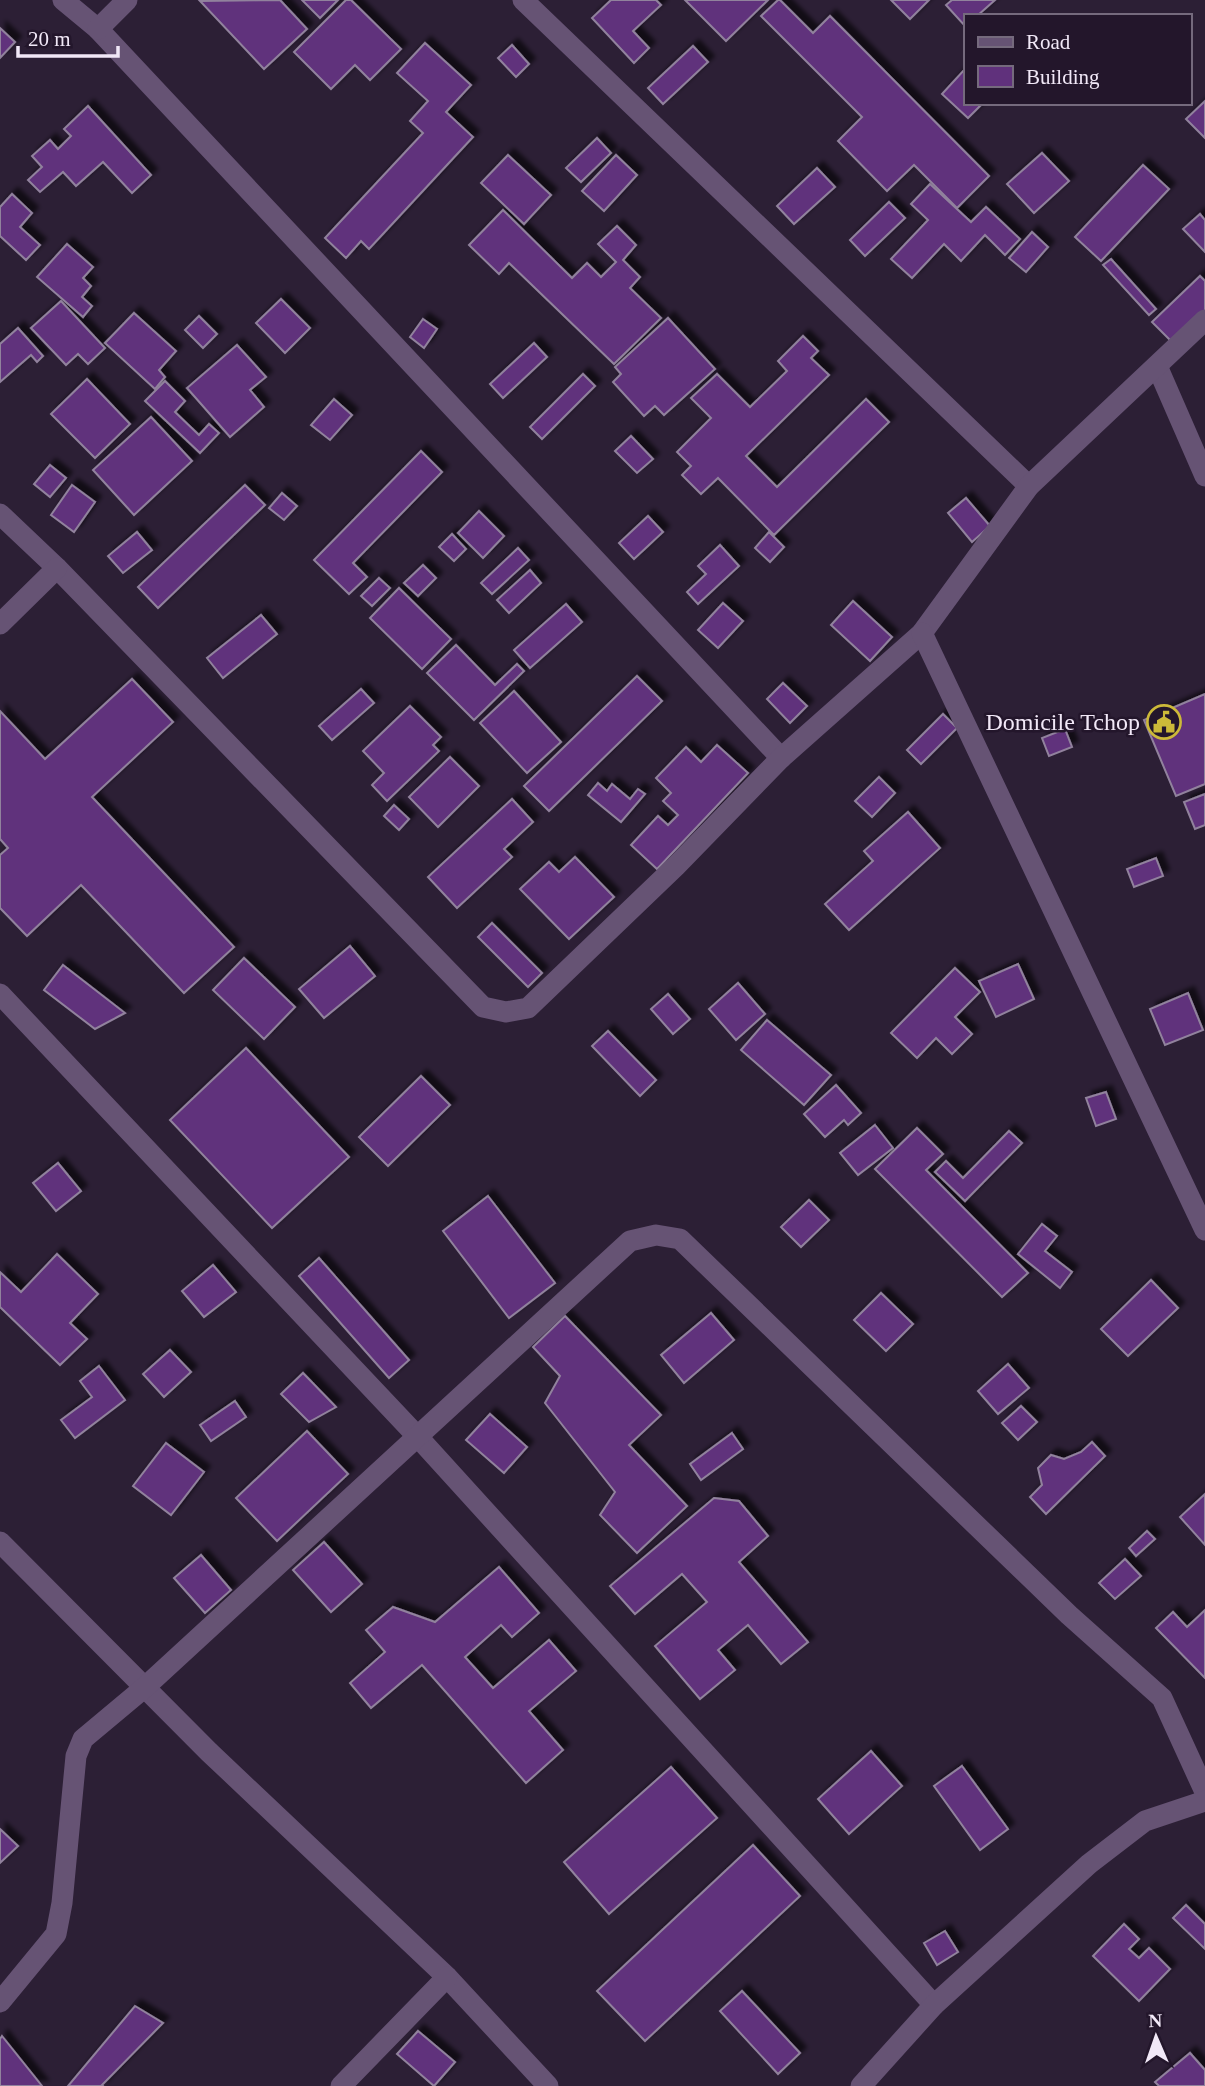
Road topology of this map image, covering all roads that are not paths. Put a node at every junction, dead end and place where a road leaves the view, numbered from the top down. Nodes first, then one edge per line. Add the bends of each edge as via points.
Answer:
1 (63, 0) edge
2 (127, 0) edge
3 (523, 0) edge
4 (97, 29) junction
5 (1205, 320) edge
6 (1157, 366) junction
7 (1205, 476) edge
8 (1029, 486) junction
9 (0, 514) edge
10 (57, 568) junction
11 (0, 625) edge
12 (922, 633) junction
13 (781, 758) junction
14 (0, 994) edge
15 (1205, 1230) edge
16 (418, 1436) junction
17 (2, 1548) edge
18 (144, 1688) junction
19 (1205, 1792) edge
20 (1205, 1801) edge
21 (447, 1977) junction
22 (0, 2002) edge
23 (934, 2005) junction
24 (341, 2086) edge
25 (548, 2086) edge
26 (861, 2086) edge

1 - 4 street
2 - 4 street
3 - 8 street
4 - 13 street
5 - 6 street
6 - 7 street
6 - 8 street
8 - 12 street
9 - 10 street
10 - 11 street
10 - 13 street via 484,1007 506,1012 528,1008
12 - 13 street
12 - 15 street
14 - 16 street
16 - 18 street
16 - 19 street via 630,1241 656,1235 680,1238 1069,1615 1162,1698
16 - 23 street
17 - 18 street
18 - 21 street
18 - 22 street via 83,1739 76,1756 56,1934
20 - 23 street via 1145,1821 1089,1864
21 - 24 street
21 - 25 street
23 - 26 street

